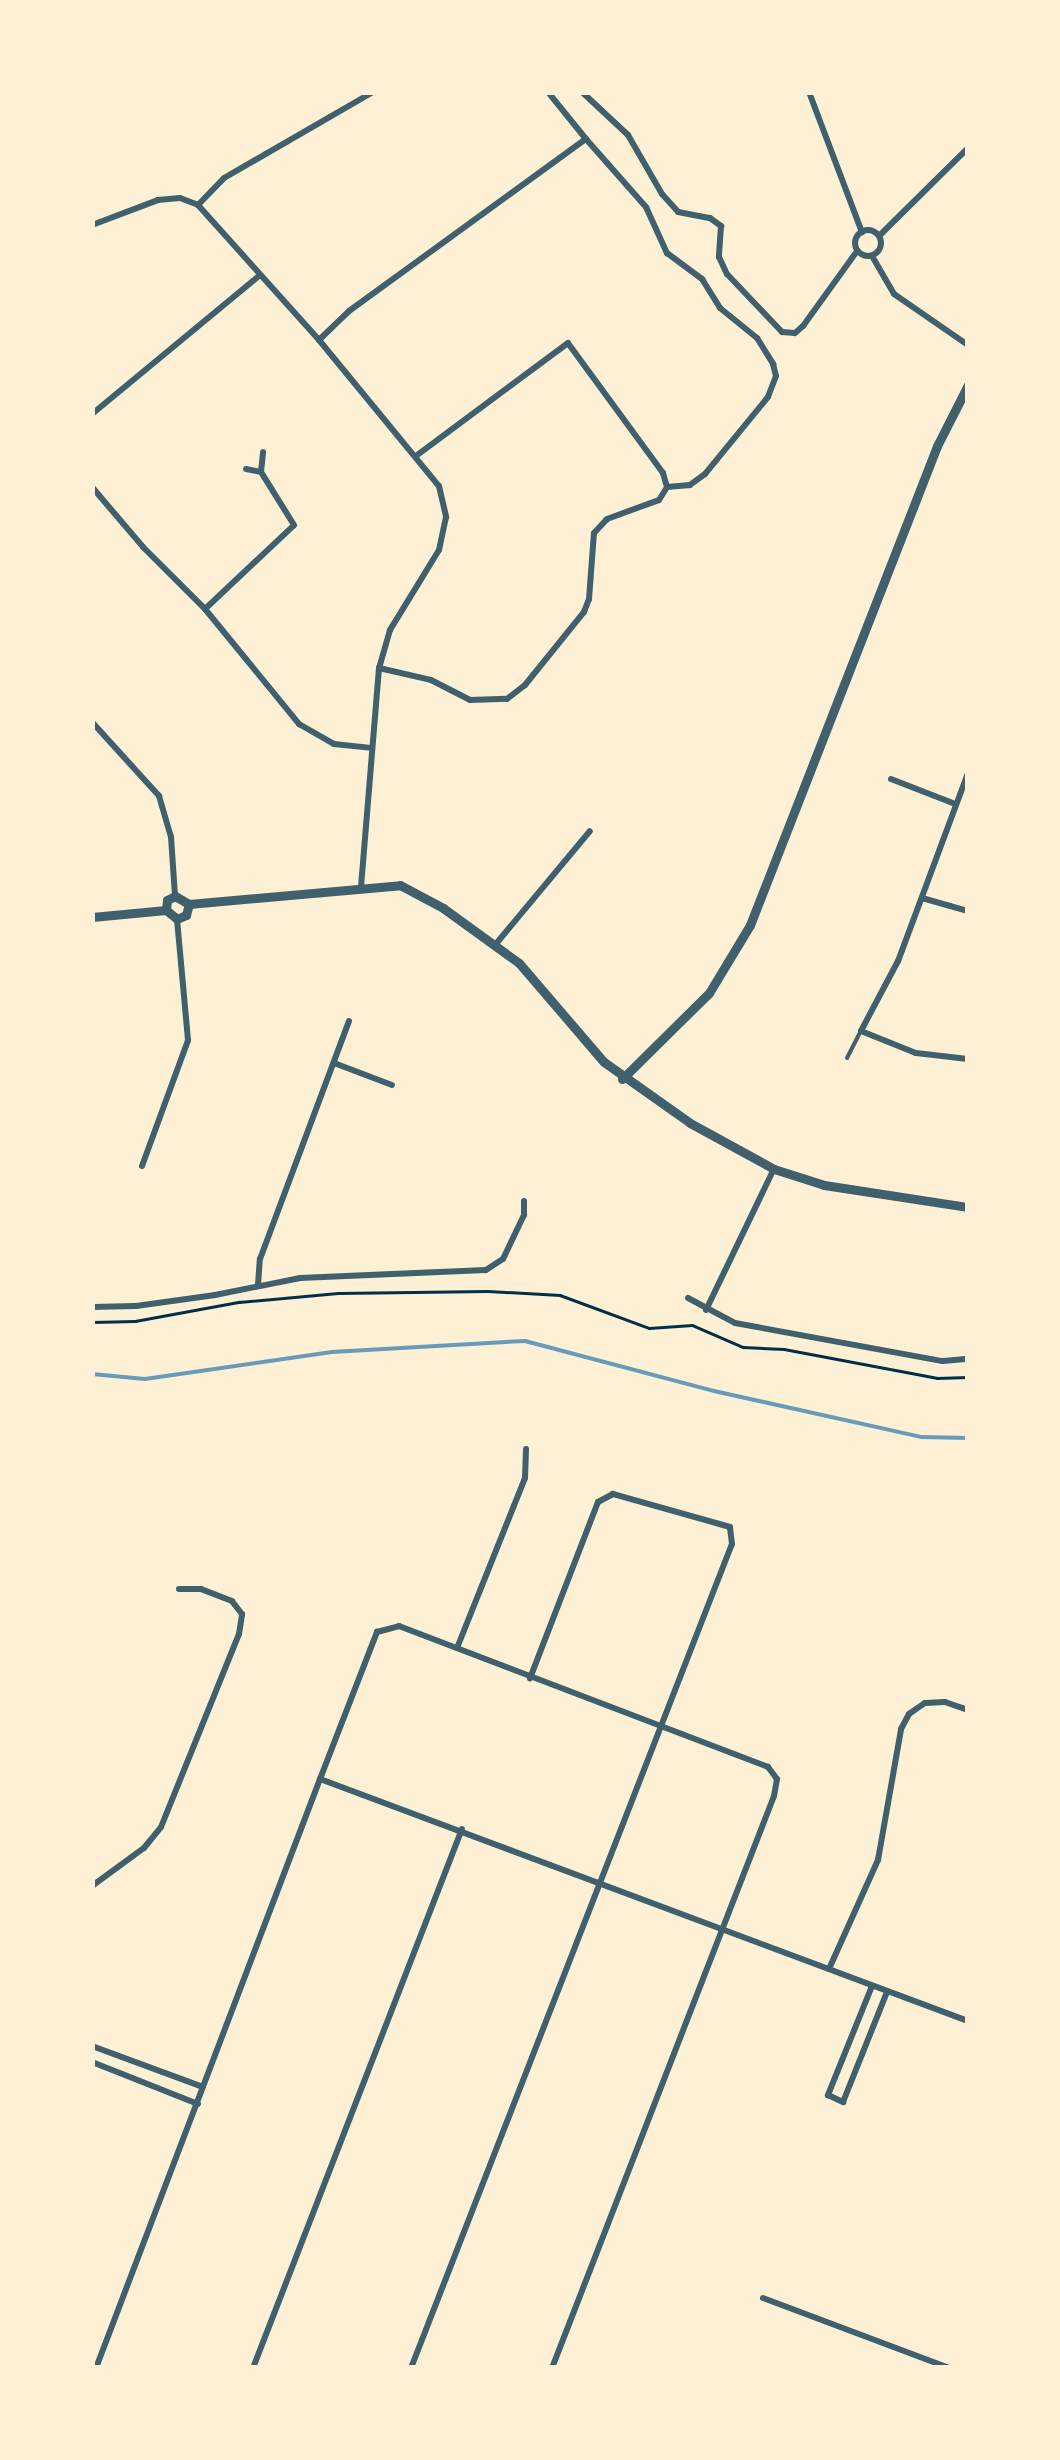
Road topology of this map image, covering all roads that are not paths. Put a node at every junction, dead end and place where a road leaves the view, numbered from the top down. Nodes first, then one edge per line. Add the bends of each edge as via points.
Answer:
1 (374, 92) edge
2 (548, 92) edge
3 (582, 92) edge
4 (809, 92) edge
5 (586, 139) junction
6 (968, 148) edge
7 (198, 205) junction
8 (92, 226) edge
9 (862, 232) junction
10 (879, 236) junction
11 (858, 251) junction
12 (872, 256) junction
13 (260, 275) junction
14 (319, 340) junction
15 (968, 345) edge
16 (968, 385) edge
17 (92, 414) edge
18 (263, 452) dead end
19 (418, 456) junction
20 (246, 469) dead end
21 (261, 472) junction
22 (92, 487) edge
23 (667, 487) junction
24 (205, 609) junction
25 (379, 668) junction
26 (92, 722) edge
27 (370, 748) junction
28 (968, 772) edge
29 (890, 779) dead end
30 (955, 804) junction
31 (590, 830) dead end
32 (361, 886) junction
33 (175, 896) junction
34 (922, 898) junction
35 (188, 904) junction
36 (166, 910) junction
37 (968, 911) edge
38 (92, 917) edge
39 (178, 919) junction
40 (496, 945) junction
41 (350, 1021) dead end
42 (861, 1032) junction
43 (847, 1058) dead end
44 (968, 1059) edge
45 (334, 1064) junction
46 (622, 1079) junction
47 (392, 1085) dead end
48 (142, 1166) dead end
49 (774, 1169) junction
50 (524, 1202) dead end
51 (968, 1208) edge
52 (258, 1286) junction
53 (688, 1298) dead end
54 (92, 1306) edge
55 (706, 1310) junction
56 (968, 1359) edge
57 (526, 1449) dead end
58 (180, 1588) dead end
59 (456, 1648) junction
60 (530, 1678) junction
61 (968, 1710) edge
62 (660, 1724) junction
63 (320, 1779) junction
64 (462, 1830) junction
65 (600, 1883) junction
66 (92, 1886) edge
67 (721, 1928) junction
68 (828, 1970) junction
69 (872, 1986) junction
70 (887, 1992) junction
71 (967, 2021) edge
72 (92, 2046) edge
73 (92, 2062) edge
74 (202, 2087) junction
75 (198, 2104) junction
76 (764, 2298) dead end
77 (96, 2368) edge
78 (252, 2368) edge
79 (410, 2368) edge
80 (552, 2368) edge
81 (949, 2368) edge

1 - 7 street via 224,178
2 - 5 street
3 - 11 street via 628,135 678,212 722,226 720,258 728,274 782,332 803,326
4 - 9 street
5 - 14 street
5 - 23 street via 646,208 666,253 702,279 720,308 757,338 776,376 768,397 706,474 690,485
6 - 10 street
7 - 8 street via 158,200
7 - 13 street
9 - 10 street
9 - 11 street
10 - 12 street
11 - 12 street
12 - 15 street via 894,294
13 - 14 street
13 - 17 street
14 - 19 street
16 - 46 street via 937,446 750,925 709,993
18 - 21 street
19 - 23 street via 568,343
19 - 25 street via 439,486 444,533 430,569 390,630
20 - 21 street
21 - 24 street via 294,526
22 - 24 street
23 - 25 street via 659,500 608,519 594,534 584,612 507,699 470,700 432,680
24 - 27 street via 299,724 334,744
25 - 27 street
26 - 33 street via 159,796 172,837
27 - 32 street
28 - 30 street
29 - 30 street
30 - 34 street
31 - 40 street
32 - 35 street
32 - 40 street via 400,885 417,892
33 - 35 street
33 - 36 street
34 - 37 street
34 - 42 street
35 - 39 street
36 - 38 street
36 - 39 street
39 - 48 street via 188,1040
40 - 46 street
41 - 45 street
42 - 43 lane
42 - 44 street via 916,1053
45 - 47 street
45 - 52 street via 260,1259
46 - 49 street
49 - 51 street via 824,1185
49 - 55 street
50 - 52 street via 503,1259 486,1270 300,1278
52 - 54 street via 136,1306
53 - 55 street
55 - 56 street via 735,1323 943,1361
57 - 59 street via 525,1478
58 - 66 street via 232,1601 242,1614 239,1634 162,1827
59 - 60 street
59 - 63 street via 400,1626 378,1632
60 - 62 street
60 - 62 street via 598,1502 613,1494 716,1520 730,1527 732,1544
61 - 68 street via 925,1703 909,1714 878,1860
62 - 65 street
62 - 67 street via 768,1767 776,1779
63 - 64 street
63 - 74 street
64 - 65 street
64 - 78 street
65 - 67 street
65 - 79 street
67 - 68 street
67 - 80 street
68 - 69 street
69 - 70 street
69 - 70 street via 828,2095 843,2102
70 - 71 street
72 - 74 street
73 - 75 street
74 - 75 street
75 - 77 street
76 - 81 street

